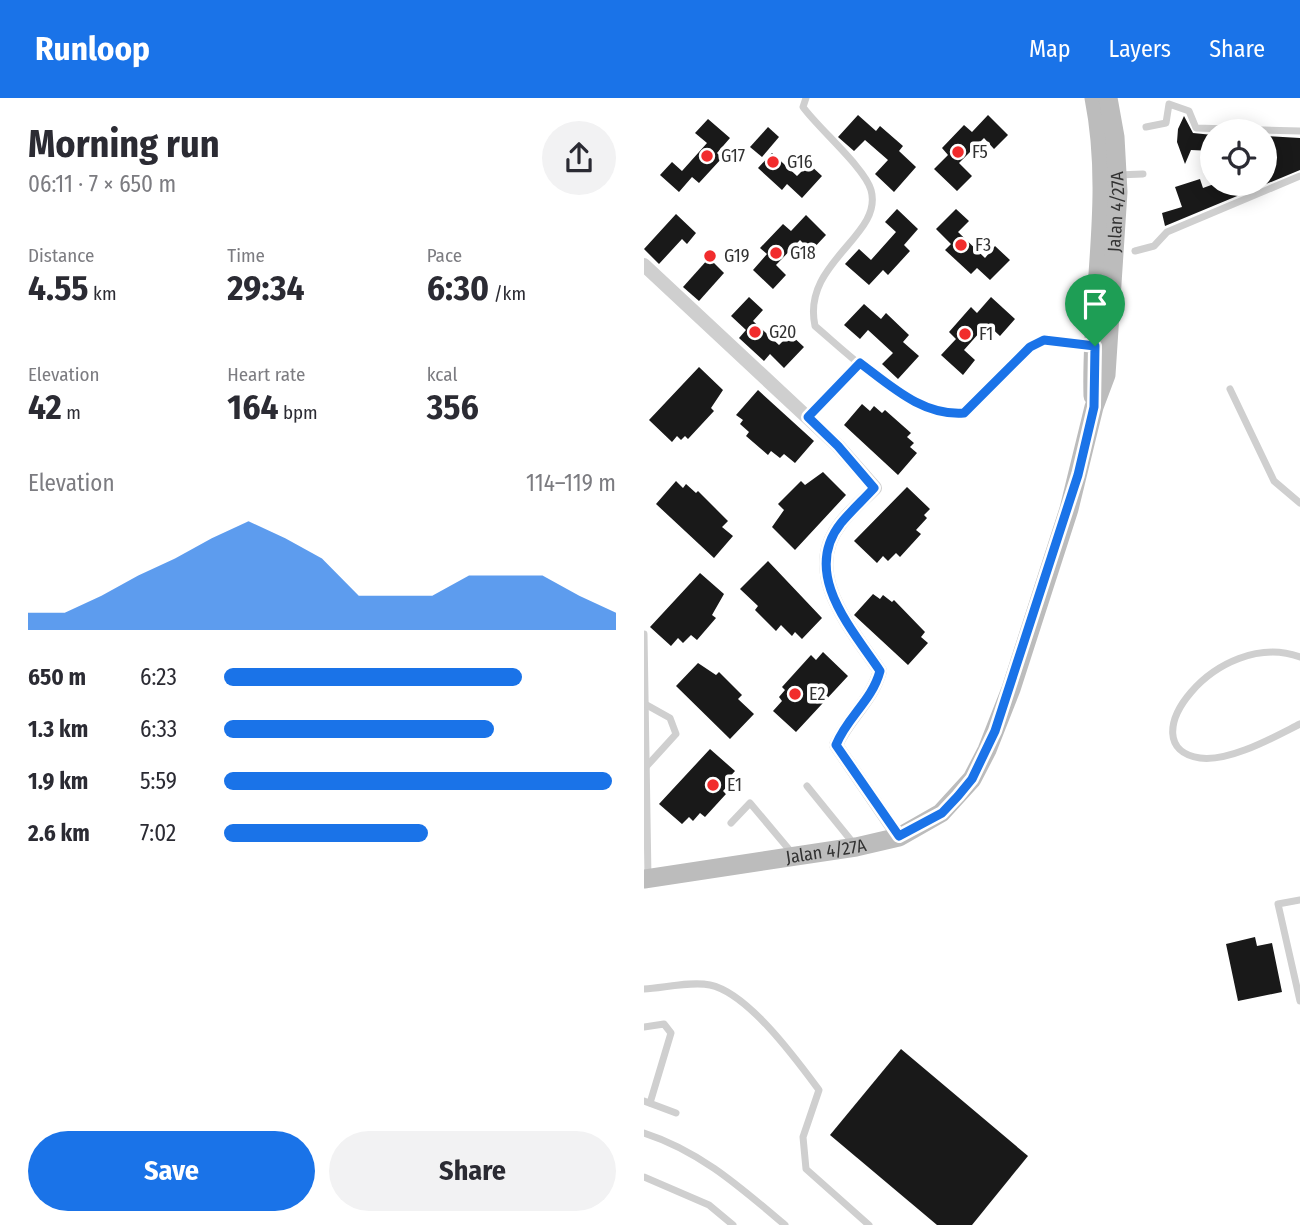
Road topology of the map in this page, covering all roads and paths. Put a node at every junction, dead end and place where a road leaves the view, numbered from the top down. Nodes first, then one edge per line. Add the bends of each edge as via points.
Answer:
1 (806, 98) edge
2 (1094, 98) edge
3 (1108, 98) edge
4 (1146, 127) dead end
5 (1300, 131) edge
6 (1143, 174) dead end
7 (1110, 175) junction
8 (1300, 176) edge
9 (1135, 251) dead end
10 (644, 265) edge
11 (1095, 346) junction
12 (860, 363) junction
13 (1230, 389) dead end
14 (1094, 407) junction
15 (808, 417) junction
16 (1300, 503) edge
17 (644, 634) edge
18 (1300, 657) edge
19 (645, 706) edge
20 (1300, 724) edge
21 (645, 768) edge
22 (644, 774) edge
23 (807, 786) dead end
24 (731, 823) dead end
25 (899, 836) junction
26 (856, 847) junction
27 (795, 856) junction
28 (646, 879) edge
29 (1300, 900) edge
30 (644, 989) edge
31 (1300, 1001) edge
32 (644, 1027) edge
33 (647, 1102) edge
34 (677, 1113) dead end
35 (644, 1133) edge
36 (644, 1177) edge
37 (733, 1225) edge
38 (785, 1225) edge
39 (869, 1225) edge

1 - 12 lane via 803,107 871,188 873,207 867,222 834,258 811,309 815,326
2 - 7 street, Jalan 4/27A
3 - 7 street, Jalan 4/27A
4 - 5 lane via 1166,123 1169,104 1189,111 1196,128
6 - 7 lane
7 - 11 street, Jalan 4/27A
7 - 14 street, Jalan 4/27A via 1110,342 1106,375
8 - 9 lane via 1167,232 1154,246
10 - 15 street
11 - 12 lane via 1044,340 1030,347 964,413 955,414 907,399
11 - 14 street, Jalan 4/27A
12 - 15 lane
13 - 16 lane via 1274,481
14 - 25 street, Jalan 4/27A via 1069,509 987,750 972,779 942,813
15 - 25 street via 874,488 839,524 825,553 825,576 835,599 880,671 875,688 844,726 836,745
17 - 19 lane
18 - 20 lane via 1269,652 1229,661 1192,688 1172,738 1199,758 1219,757
19 - 21 lane
19 - 21 lane via 670,718 676,734
21 - 22 lane
22 - 28 lane
23 - 26 lane
24 - 27 lane via 750,803
25 - 26 street, Jalan 4/27A
26 - 27 street, Jalan 4/27A
27 - 28 street, Jalan 4/27A
29 - 31 lane via 1278,904
30 - 39 lane via 709,985 739,999 819,1090 803,1138 806,1169
32 - 33 lane via 664,1024 671,1033
33 - 34 lane
35 - 38 lane via 678,1143 720,1170
36 - 37 lane via 709,1205

